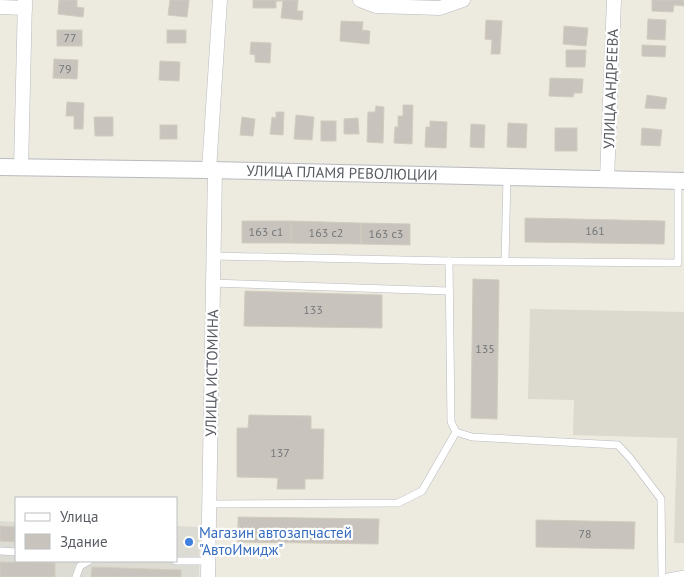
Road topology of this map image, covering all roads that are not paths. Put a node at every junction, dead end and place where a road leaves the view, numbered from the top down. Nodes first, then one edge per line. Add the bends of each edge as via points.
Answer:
1 (220, 0) edge
2 (360, 0) edge
3 (463, 0) edge
4 (614, 0) edge
5 (25, 4) edge
6 (0, 8) edge
7 (0, 167) edge
8 (21, 168) junction
9 (212, 170) junction
10 (507, 177) junction
11 (607, 179) junction
12 (681, 181) edge
13 (214, 256) junction
14 (448, 261) junction
15 (505, 261) junction
16 (213, 283) junction
17 (449, 291) junction
18 (456, 432) junction
19 (210, 504) junction
20 (0, 551) edge
21 (15, 552) edge
22 (178, 560) edge
23 (208, 561) junction
24 (84, 562) edge
25 (684, 574) edge
26 (76, 577) edge
27 (208, 577) edge
28 (662, 577) edge
29 (668, 577) edge

1 - 9 street, УЛИЦА ИСТОМИНА
2 - 3 street via 376,6 440,8
4 - 11 street, УЛИЦА АНДРЕЕВА
5 - 6 street
5 - 8 street
7 - 8 street, УЛИЦА ПЛАМЯ РЕВОЛЮЦИИ
8 - 9 street, УЛИЦА ПЛАМЯ РЕВОЛЮЦИИ
9 - 10 street, УЛИЦА ПЛАМЯ РЕВОЛЮЦИИ
9 - 13 street, УЛИЦА ИСТОМИНА
10 - 11 street, УЛИЦА ПЛАМЯ РЕВОЛЮЦИИ
10 - 15 lane
11 - 12 street, УЛИЦА ПЛАМЯ РЕВОЛЮЦИИ
12 - 15 lane via 678,263
13 - 14 lane
13 - 16 street, УЛИЦА ИСТОМИНА
14 - 15 lane
14 - 17 lane
16 - 17 lane
16 - 19 street, УЛИЦА ИСТОМИНА
17 - 18 lane via 451,422
18 - 19 lane via 422,491 398,503
18 - 28 lane via 472,437 618,446 661,499
19 - 23 street, УЛИЦА ИСТОМИНА
20 - 21 lane
22 - 23 lane
23 - 27 street, УЛИЦА ИСТОМИНА
24 - 26 lane
25 - 29 lane

